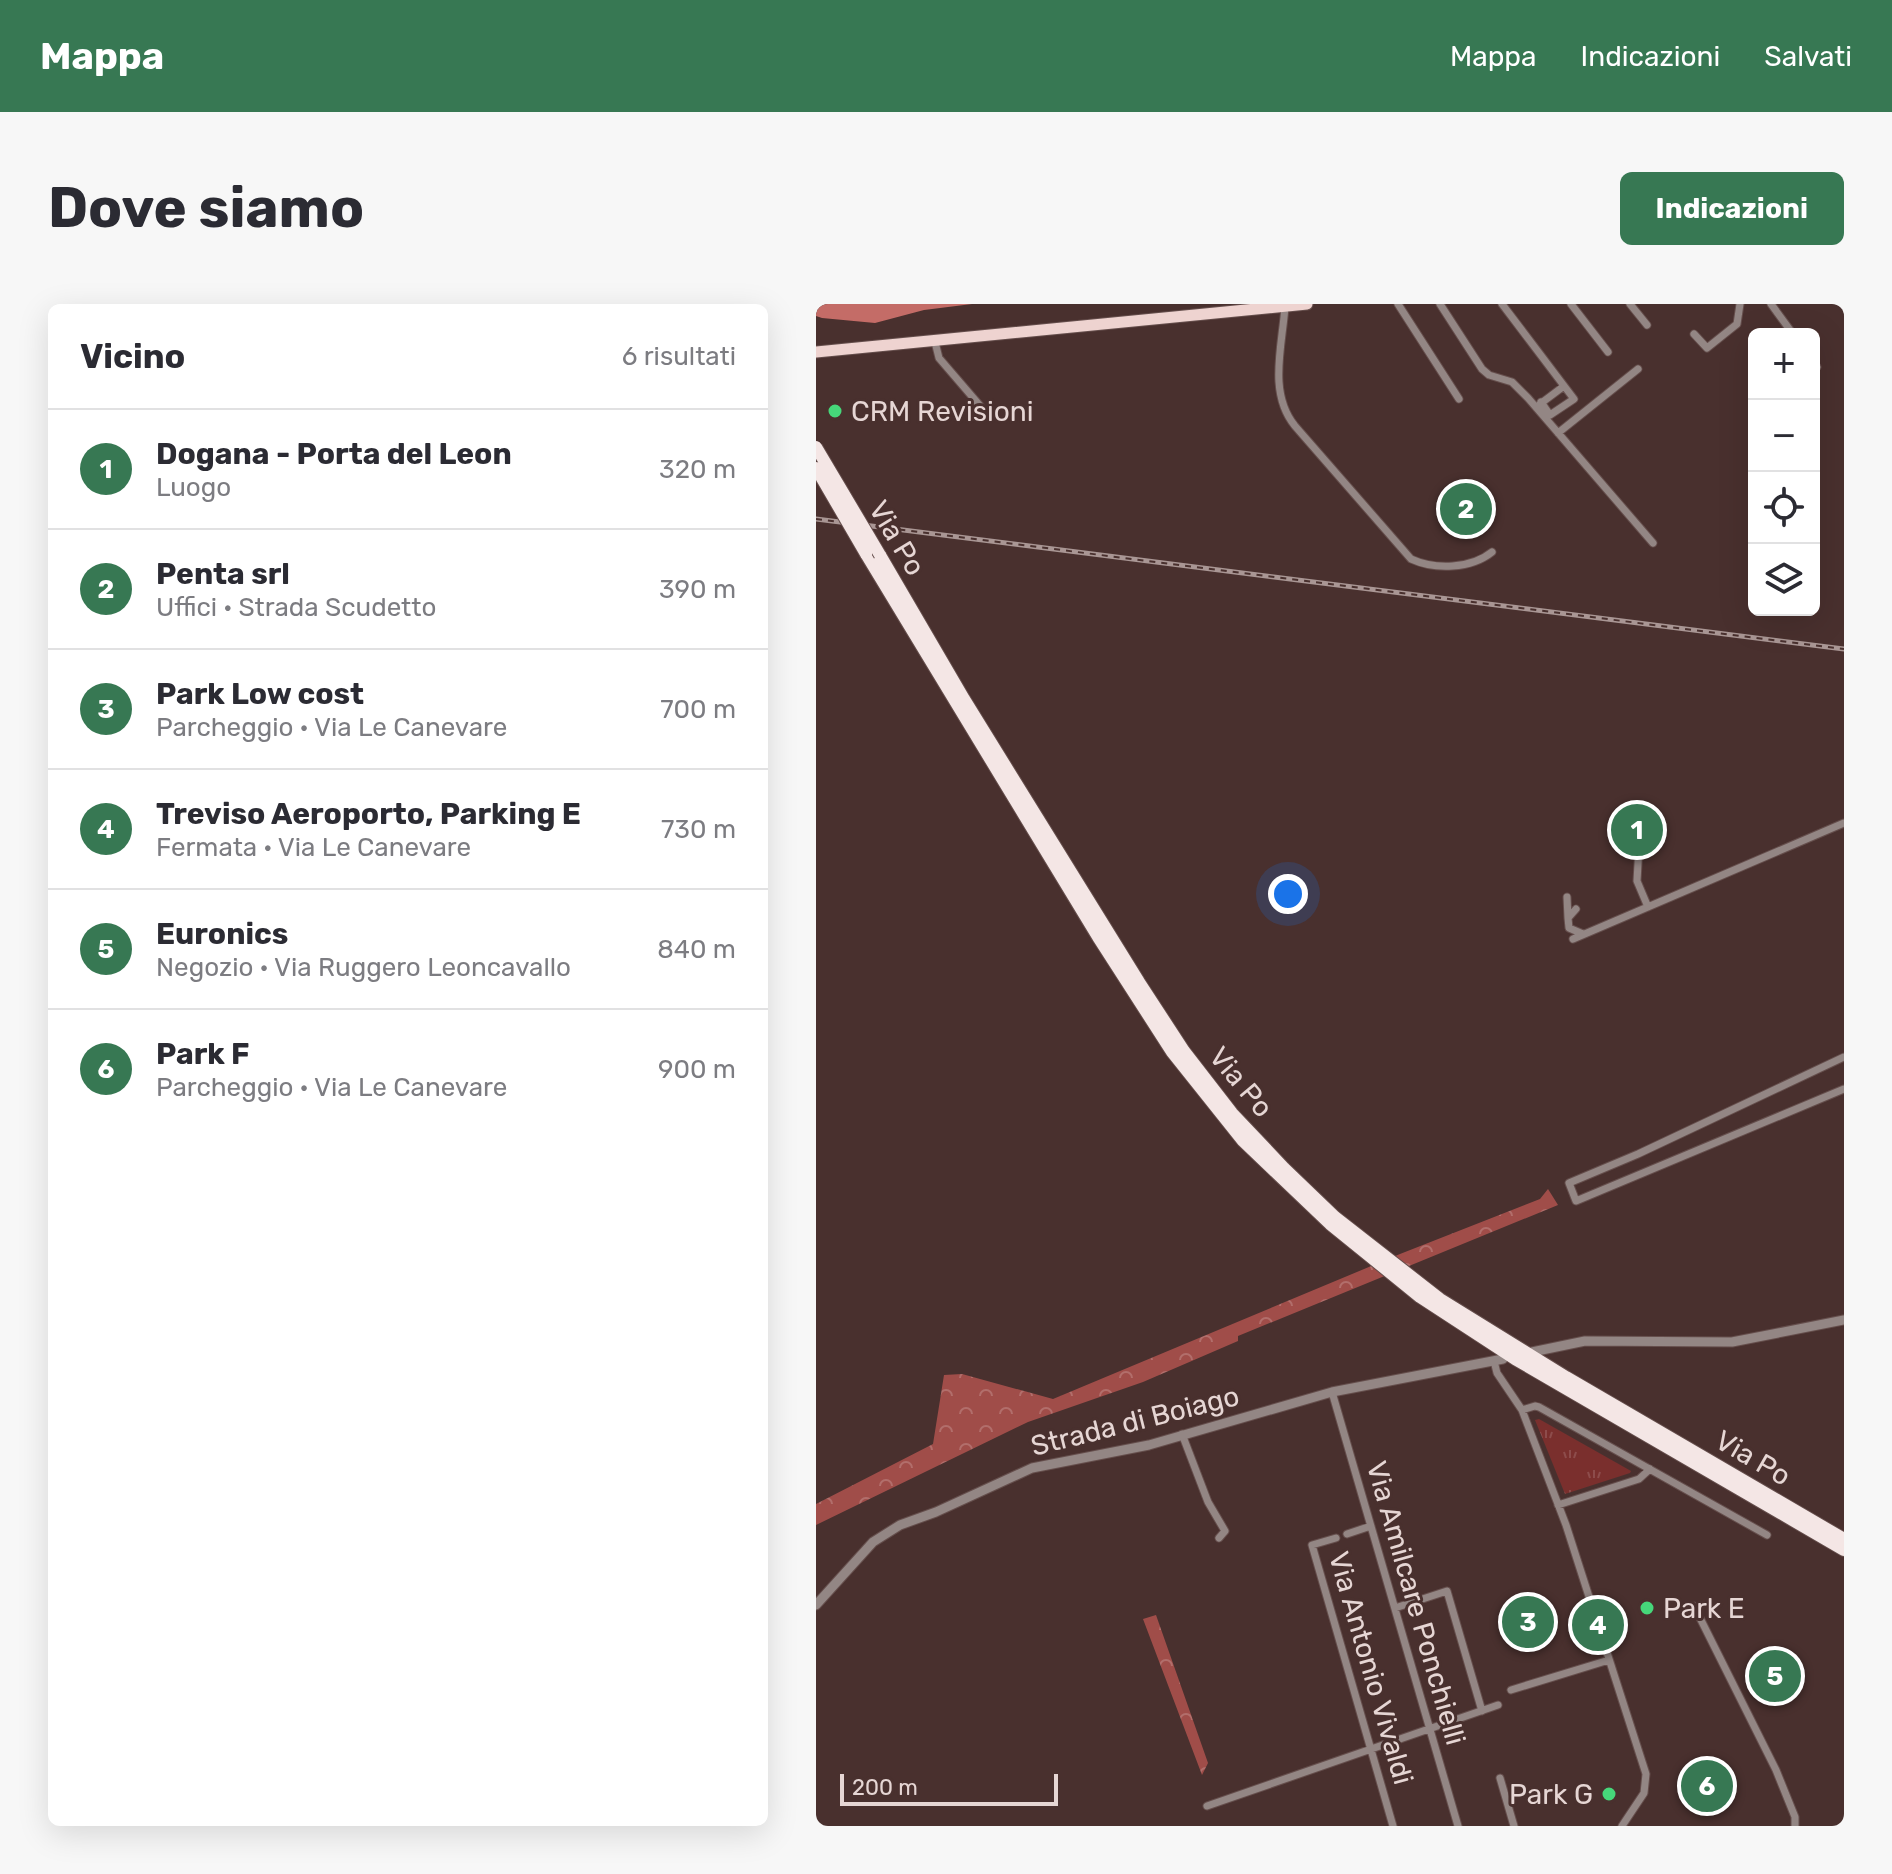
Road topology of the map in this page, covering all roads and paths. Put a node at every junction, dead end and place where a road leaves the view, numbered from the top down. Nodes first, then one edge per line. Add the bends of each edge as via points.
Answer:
1 (1307, 304) edge
2 (1398, 304) edge
3 (1440, 304) edge
4 (1502, 304) edge
5 (1571, 304) edge
6 (1630, 304) edge
7 (1740, 304) edge
8 (1771, 304) edge
9 (1285, 307) junction
10 (1647, 325) dead end
11 (1789, 328) edge
12 (1694, 334) dead end
13 (935, 342) junction
14 (816, 352) edge
15 (1608, 352) dead end
16 (1638, 369) dead end
17 (1564, 386) junction
18 (1459, 399) dead end
19 (1539, 405) junction
20 (988, 415) dead end
21 (1558, 433) junction
22 (816, 447) edge
23 (816, 468) edge
24 (1653, 543) dead end
25 (1492, 552) dead end
26 (1844, 823) edge
27 (1639, 846) dead end
28 (1567, 897) dead end
29 (1648, 907) junction
30 (1576, 909) dead end
31 (1568, 918) junction
32 (1584, 934) junction
33 (1573, 939) dead end
34 (1844, 1057) edge
35 (1844, 1089) edge
36 (1844, 1320) edge
37 (1532, 1352) dead end
38 (1498, 1360) joint
39 (1332, 1392) junction
40 (1522, 1410) junction
41 (1182, 1434) junction
42 (1650, 1469) junction
43 (1558, 1505) junction
44 (1371, 1526) junction
45 (1347, 1534) dead end
46 (1767, 1535) dead end
47 (1219, 1538) dead end
48 (1336, 1538) dead end
49 (1844, 1539) edge
50 (1844, 1550) edge
51 (816, 1605) edge
52 (1694, 1606) dead end
53 (1395, 1608) junction
54 (1609, 1660) junction
55 (1511, 1690) dead end
56 (1498, 1705) dead end
57 (1482, 1711) junction
58 (1430, 1728) junction
59 (1371, 1749) junction
60 (1500, 1778) dead end
61 (1207, 1806) dead end
62 (1393, 1826) edge
63 (1458, 1826) edge
64 (1514, 1826) edge
65 (1622, 1826) edge
66 (1795, 1826) edge

1 - 9 main road
2 - 18 street
3 - 19 street via 1482,369 1512,382
4 - 17 street
5 - 15 street
6 - 10 street
7 - 12 street via 1737,324 1707,348
8 - 11 street
9 - 13 main road
9 - 25 street via 1279,383 1283,408 1358,499 1417,562 1476,563
13 - 14 main road
13 - 20 street via 939,358
16 - 21 street
17 - 19 street
17 - 19 street via 1574,399 1550,415
19 - 21 street
21 - 24 street
22 - 49 highway, Via Po, bridge via 1154,1005 1232,1113 1335,1217 1440,1299
23 - 50 highway, Via Po, bridge via 1106,950 1172,1052 1243,1141 1330,1224 1420,1297 1515,1359
26 - 29 street
27 - 29 street via 1637,881
28 - 31 street
29 - 32 street
30 - 31 street
31 - 32 street via 1569,928
32 - 33 street
34 - 35 street via 1569,1183 1576,1201
36 - 37 street via 1732,1342 1585,1341
38 - 39 street, Strada di Boiago
38 - 40 street via 1499,1376
39 - 41 street, Strada di Boiago
39 - 44 street, Via Amilcare Ponchielli
40 - 42 street via 1539,1407
40 - 43 street
41 - 47 street via 1208,1502 1222,1522 1225,1531
41 - 51 street, Strada di Boiago via 1032,1468 900,1525 873,1542
42 - 43 street via 1639,1479
42 - 46 street
43 - 54 street
44 - 45 street
44 - 53 street, Via Amilcare Ponchielli
48 - 59 street, Via Antonio Vivaldi via 1312,1545
52 - 66 street via 1776,1770
53 - 57 street via 1447,1591
53 - 58 street, Via Amilcare Ponchielli
54 - 55 street
54 - 65 street via 1646,1774 1644,1793
56 - 57 street
57 - 58 street
58 - 59 street
58 - 63 street, Via Amilcare Ponchielli
59 - 61 street
59 - 62 street, Via Antonio Vivaldi
60 - 64 street

